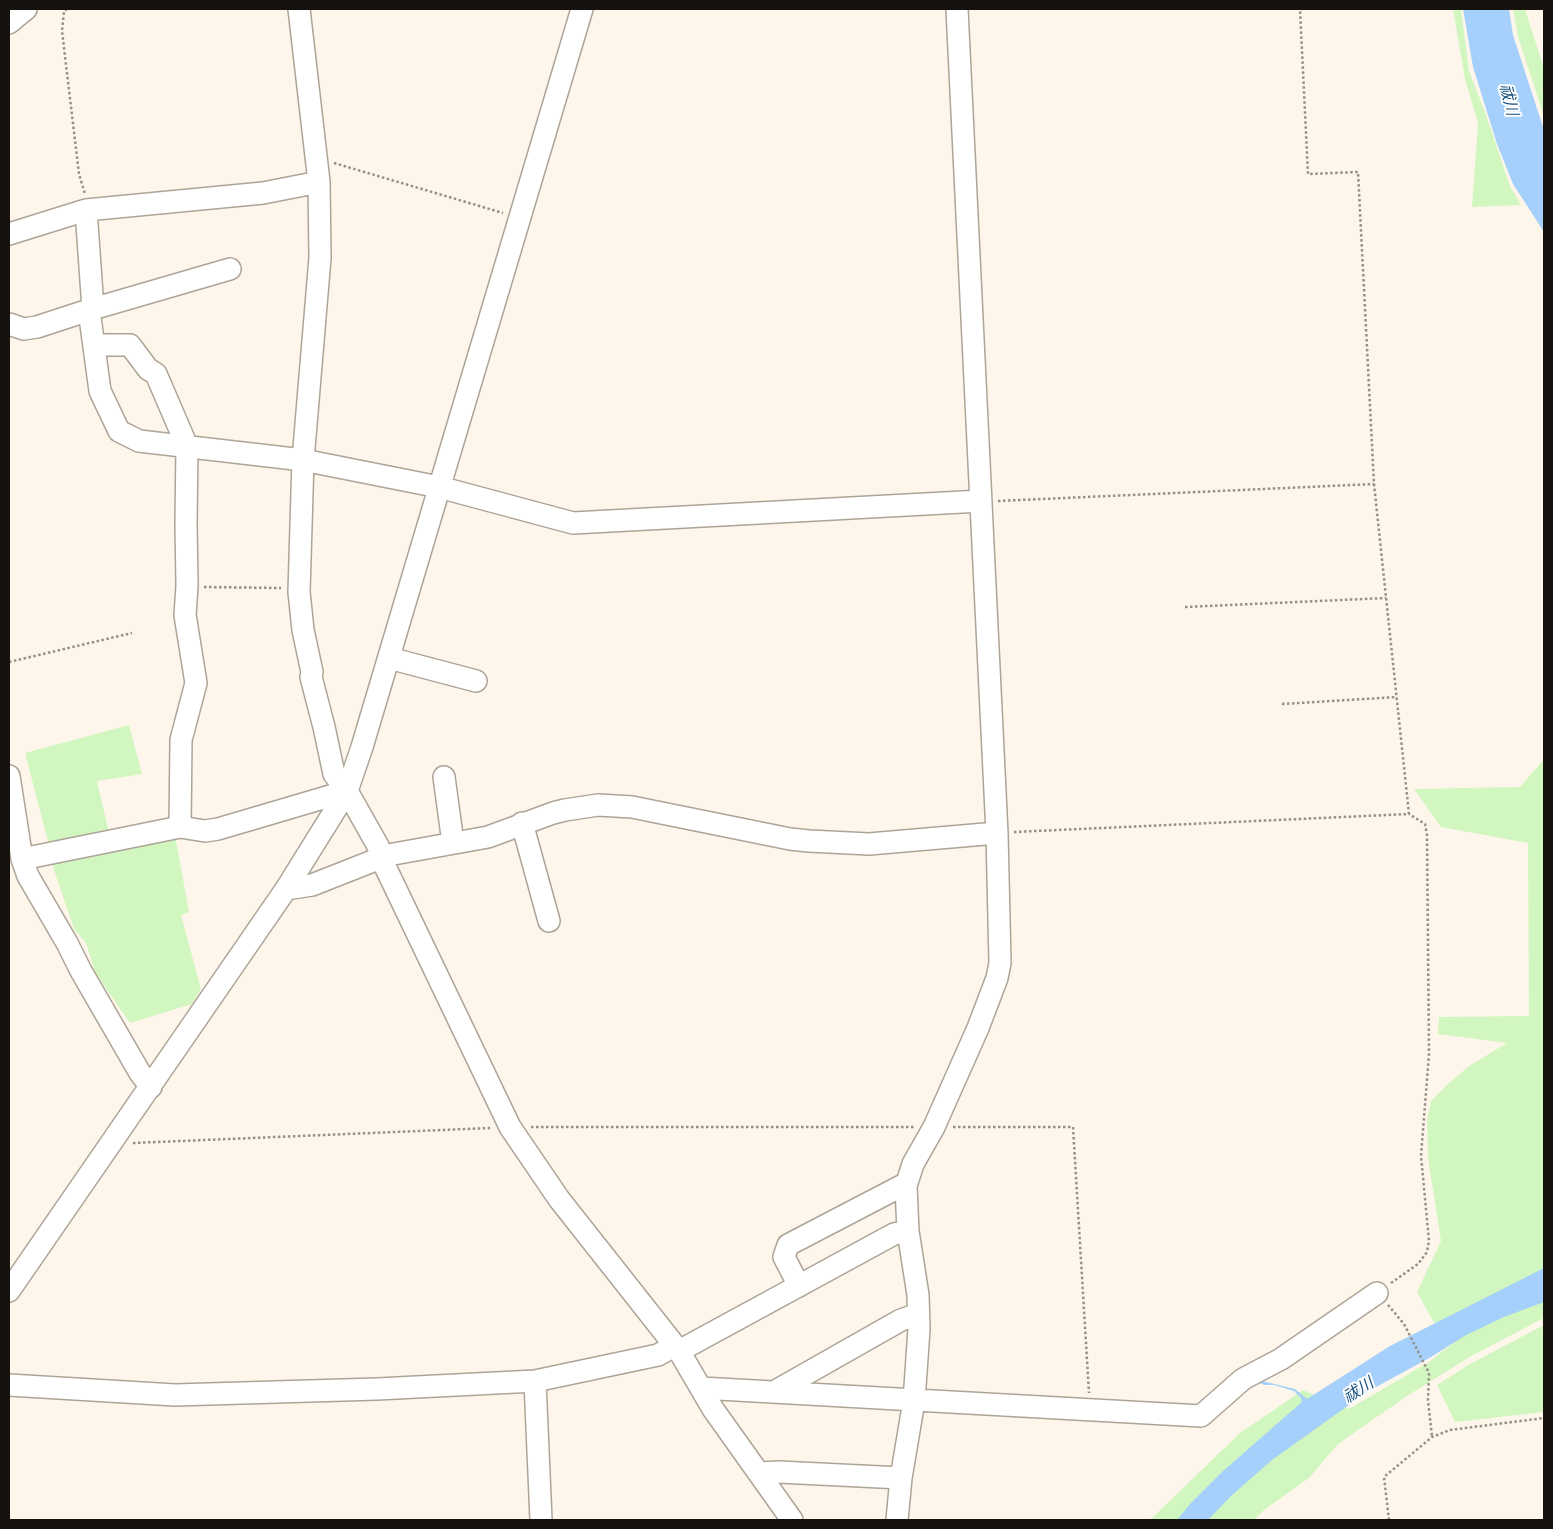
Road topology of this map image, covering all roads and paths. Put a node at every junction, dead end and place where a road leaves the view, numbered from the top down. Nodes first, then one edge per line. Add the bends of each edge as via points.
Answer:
1 (26, 9) edge
2 (67, 9) edge
3 (299, 9) edge
4 (582, 9) edge
5 (957, 9) edge
6 (1300, 9) edge
7 (9, 23) edge
8 (318, 173) junction
9 (89, 209) junction
10 (520, 218) junction
11 (9, 234) edge
12 (230, 269) dead end
13 (91, 309) junction
14 (9, 324) edge
15 (94, 345) junction
16 (187, 446) junction
17 (303, 460) junction
18 (1374, 484) junction
19 (439, 486) junction
20 (981, 501) junction
21 (187, 586) junction
22 (299, 588) junction
23 (1386, 598) junction
24 (1185, 608) dead end
25 (132, 632) dead end
26 (389, 658) junction
27 (9, 662) edge
28 (476, 681) dead end
29 (1397, 697) junction
30 (1282, 704) dead end
31 (9, 776) edge
32 (444, 777) dead end
33 (347, 791) junction
34 (1409, 814) junction
35 (522, 823) junction
36 (180, 827) junction
37 (996, 833) junction
38 (453, 843) junction
39 (381, 858) junction
40 (22, 859) junction
41 (286, 889) junction
42 (550, 921) dead end
43 (151, 1087) junction
44 (510, 1127) junction
45 (934, 1127) junction
46 (111, 1143) junction
47 (907, 1183) junction
48 (908, 1231) junction
49 (799, 1286) junction
50 (9, 1292) edge
51 (1377, 1292) junction
52 (918, 1314) junction
53 (676, 1349) junction
54 (535, 1381) junction
55 (9, 1385) edge
56 (701, 1388) junction
57 (774, 1392) junction
58 (914, 1401) junction
59 (1090, 1410) junction
60 (1544, 1418) edge
61 (1432, 1437) junction
62 (760, 1473) junction
63 (901, 1478) junction
64 (541, 1520) edge
65 (792, 1520) edge
66 (897, 1520) edge
67 (1389, 1520) edge

1 - 7 street
2 - 9 path via 62,31 79,174
3 - 8 street
4 - 10 street
5 - 20 street
6 - 18 path via 1308,174 1358,172
8 - 9 street via 263,193
8 - 10 path via 334,163
8 - 17 street via 320,258
9 - 11 street
9 - 13 street
10 - 19 street
12 - 13 street
13 - 14 street via 37,327 24,329
13 - 15 street
15 - 16 street via 130,345 148,369 156,374
15 - 16 street via 100,391 119,432 139,441
16 - 17 street
16 - 21 street
17 - 19 street
17 - 22 street
18 - 20 path
18 - 23 path
19 - 20 street via 573,523
19 - 26 street
20 - 37 street
21 - 22 path
21 - 36 street via 184,615 196,683 181,740
22 - 33 street via 311,677 334,774
23 - 24 path
23 - 29 path
25 - 27 path
26 - 28 street
26 - 33 street
29 - 30 path
29 - 34 path
31 - 40 street
32 - 38 street
33 - 36 street via 218,829 206,831
33 - 39 street via 378,846
33 - 41 street
34 - 37 path
34 - 51 path via 1425,824 1428,835 1429,1054 1422,1156 1429,1241 1427,1252 1418,1264
35 - 37 street via 565,810 614,805 809,841 870,844
35 - 38 street via 488,837
35 - 42 street
36 - 40 street
37 - 45 street via 1000,963 997,978
38 - 39 street
39 - 41 street via 312,885
39 - 44 street
40 - 43 street via 28,876 81,971
41 - 43 street
43 - 46 street
44 - 45 path
44 - 46 path
44 - 53 street via 559,1199
45 - 47 street via 913,1164
45 - 59 path via 1073,1127
46 - 50 street
47 - 48 street
47 - 49 street via 788,1245 784,1256
48 - 49 street via 894,1234
48 - 52 street
49 - 53 street
51 - 59 street via 1281,1359 1243,1379 1201,1416
51 - 61 path via 1404,1324 1429,1373
52 - 57 street via 901,1320
52 - 58 street
53 - 54 street
53 - 56 street
54 - 55 street via 175,1395
54 - 64 street
56 - 57 street
56 - 62 street
57 - 58 street
58 - 59 street
58 - 63 street
60 - 61 path via 1450,1430
61 - 67 path via 1384,1477
62 - 63 street
62 - 65 street
63 - 66 street

